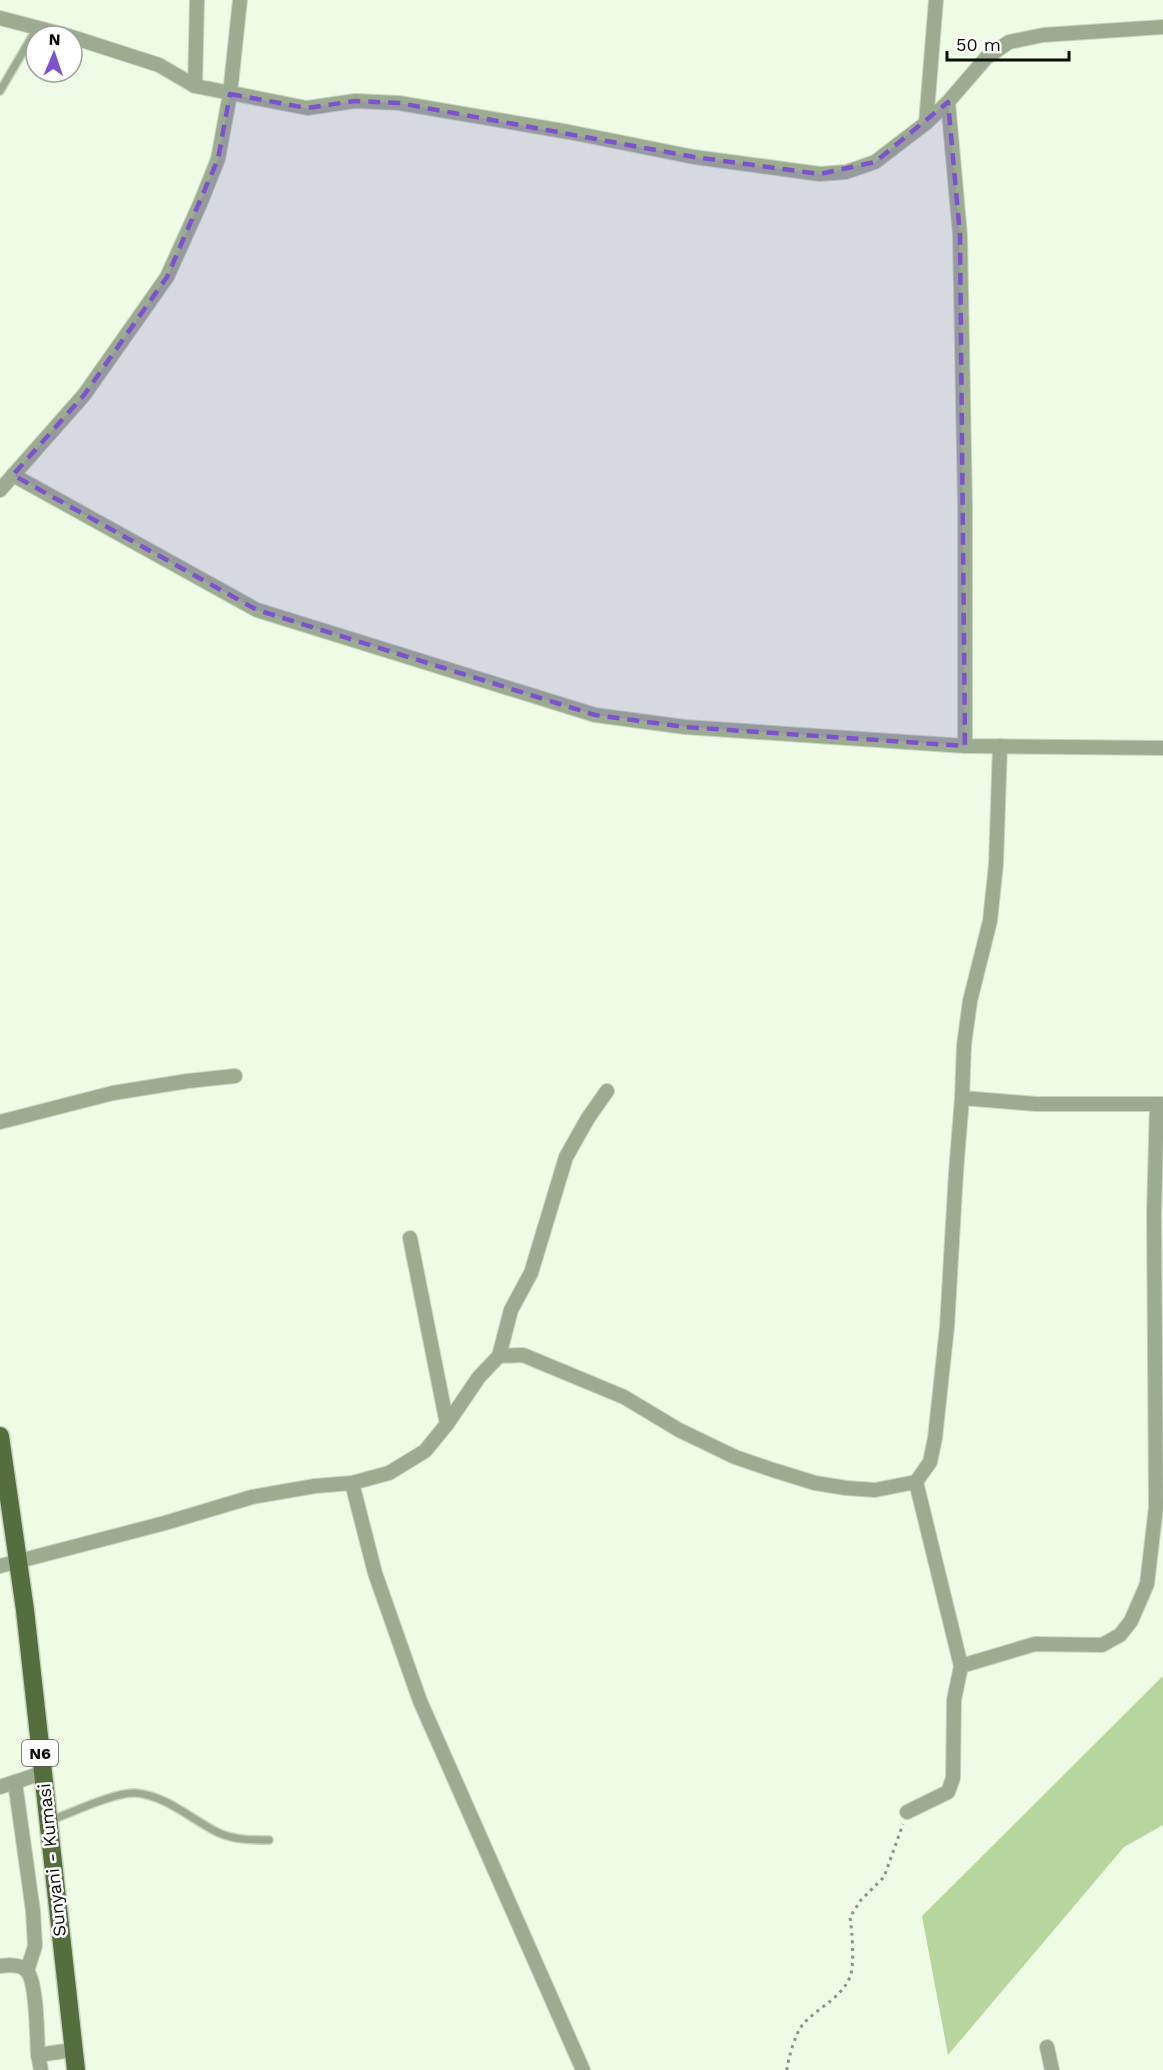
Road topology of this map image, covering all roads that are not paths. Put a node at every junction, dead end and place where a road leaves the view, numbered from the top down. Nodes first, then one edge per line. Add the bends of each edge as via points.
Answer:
1 (197, 0) edge
2 (240, 0) edge
3 (936, 0) edge
4 (0, 18) edge
5 (24, 24) edge
6 (1163, 27) edge
7 (84, 40) edge
8 (24, 51) edge
9 (195, 86) junction
10 (0, 91) edge
11 (230, 94) junction
12 (948, 102) junction
13 (926, 123) junction
14 (13, 475) junction
15 (0, 490) edge
16 (965, 746) junction
17 (1000, 747) junction
18 (1163, 748) edge
19 (235, 1076) dead end
20 (607, 1091) dead end
21 (963, 1098) junction
22 (1160, 1104) edge
23 (0, 1122) edge
24 (410, 1238) dead end
25 (499, 1356) junction
26 (447, 1424) junction
27 (0, 1436) edge
28 (916, 1482) junction
29 (352, 1483) junction
30 (18, 1561) junction
31 (0, 1566) edge
32 (961, 1666) junction
33 (42, 1773) junction
34 (15, 1782) junction
35 (0, 1787) edge
36 (907, 1812) road end
37 (48, 1821) junction
38 (269, 1839) dead end
39 (0, 1966) edge
40 (27, 1971) junction
41 (1047, 2047) dead end
42 (72, 2050) junction
43 (38, 2055) junction
44 (40, 2070) edge
45 (76, 2070) edge
46 (583, 2070) edge
47 (1052, 2070) edge

1 - 9 street
2 - 11 street
3 - 13 street
4 - 5 street
6 - 12 street via 1043,35 1009,42 986,58
7 - 9 street via 159,64
8 - 10 lane
9 - 11 street
11 - 13 street via 307,108 355,101 399,103 694,157 820,174 846,172 875,162
11 - 14 street via 218,159 168,277 84,395
12 - 13 street
12 - 16 street via 960,236
14 - 15 street
14 - 16 street via 257,610 595,715 685,727
16 - 17 street
17 - 18 street
17 - 21 street via 990,921 970,1001
19 - 23 street via 113,1093
20 - 25 street via 566,1156 531,1273 511,1310
21 - 22 street via 1036,1104
21 - 28 street via 935,1438 930,1462
22 - 32 street via 1154,1213 1156,1507 1147,1584 1131,1621 1120,1635 1102,1645 1035,1644
24 - 26 street
25 - 26 street via 479,1377
25 - 28 street via 523,1354 624,1397 735,1457 815,1483 875,1490
26 - 29 street via 425,1451 389,1473
27 - 30 main road, Sunyani - Kumasi / N6
28 - 32 street
29 - 30 street via 252,1497
29 - 46 street via 375,1573 420,1701
30 - 31 street
30 - 33 main road, Sunyani - Kumasi / N6
32 - 36 street via 954,1700 953,1778 948,1792
33 - 34 street
33 - 37 main road, Sunyani - Kumasi / N6
34 - 35 street
34 - 40 street via 34,1923 35,1946
37 - 38 lane via 134,1793 161,1800 220,1833 244,1840
37 - 42 main road, Sunyani - Kumasi / N6
39 - 40 street via 18,1966
40 - 43 street via 33,1984
41 - 47 street
42 - 43 street
42 - 45 main road, Sunyani - Kumasi / N6
43 - 44 street

